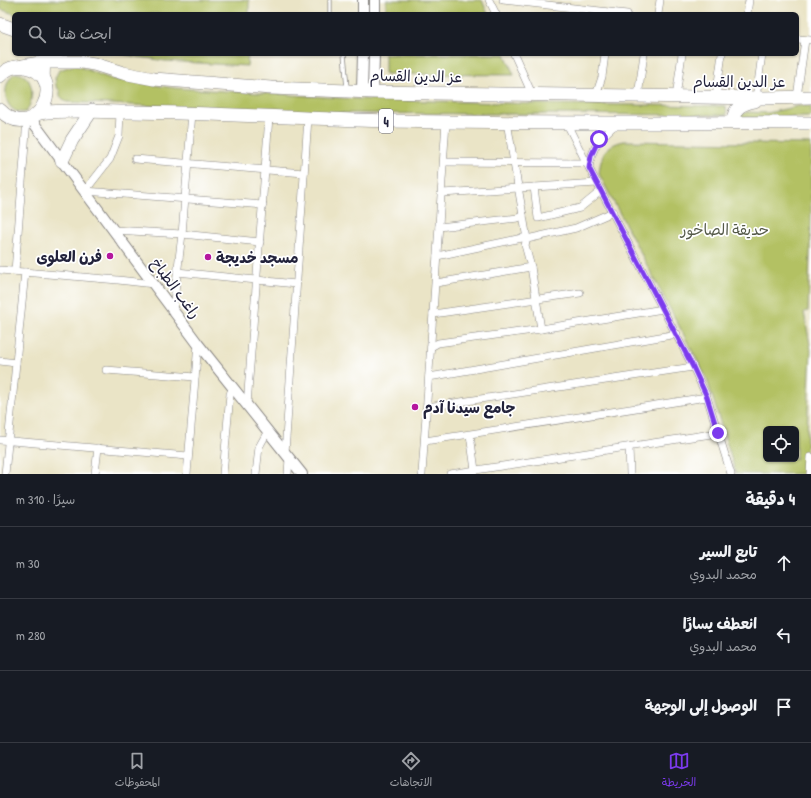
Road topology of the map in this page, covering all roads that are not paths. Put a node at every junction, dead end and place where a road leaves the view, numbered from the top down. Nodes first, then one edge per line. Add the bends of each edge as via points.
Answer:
1 (330, 0) edge
2 (363, 0) edge
3 (375, 0) edge
4 (489, 0) edge
5 (503, 0) edge
6 (660, 0) edge
7 (749, 0) edge
8 (330, 12) edge
9 (363, 12) edge
10 (375, 12) edge
11 (495, 12) edge
12 (603, 12) edge
13 (658, 12) edge
14 (747, 12) edge
15 (0, 24) edge
16 (12, 28) edge
17 (0, 29) edge
18 (12, 33) edge
19 (808, 40) edge
20 (77, 56) edge
21 (344, 56) edge
22 (362, 56) edge
23 (374, 56) edge
24 (515, 56) edge
25 (605, 56) edge
26 (644, 56) edge
27 (682, 56) edge
28 (722, 56) edge
29 (762, 56) edge
30 (45, 58) edge
31 (94, 64) junction
32 (23, 66) junction
33 (0, 76) edge
34 (44, 81) junction
35 (348, 91) junction
36 (368, 92) junction
37 (532, 94) junction
38 (596, 95) junction
39 (638, 96) junction
40 (676, 96) junction
41 (716, 97) junction
42 (797, 97) junction
43 (811, 97) edge
44 (760, 98) junction
45 (92, 110) junction
46 (120, 112) junction
47 (192, 112) junction
48 (2, 113) edge
49 (32, 116) junction
50 (269, 117) junction
51 (308, 118) junction
52 (446, 122) junction
53 (507, 122) junction
54 (566, 122) junction
55 (617, 122) junction
56 (733, 122) junction
57 (811, 123) edge
58 (135, 159) dead end
59 (62, 161) junction
60 (444, 162) junction
61 (514, 163) junction
62 (188, 164) junction
63 (588, 165) junction
64 (265, 170) junction
65 (304, 173) junction
66 (597, 183) junction
67 (534, 187) junction
68 (518, 188) junction
69 (84, 191) junction
70 (601, 191) junction
71 (442, 193) junction
72 (185, 198) junction
73 (263, 204) junction
74 (613, 212) junction
75 (523, 215) junction
76 (439, 227) junction
77 (114, 230) junction
78 (182, 234) junction
79 (526, 239) junction
80 (260, 242) junction
81 (437, 256) junction
82 (531, 267) junction
83 (0, 270) edge
84 (16, 271) junction
85 (25, 272) junction
86 (177, 272) junction
87 (257, 281) junction
88 (436, 283) junction
89 (154, 284) junction
90 (296, 284) junction
91 (580, 293) dead end
92 (537, 299) junction
93 (173, 309) junction
94 (663, 309) junction
95 (433, 314) junction
96 (542, 329) junction
97 (677, 334) junction
98 (198, 344) junction
99 (431, 347) junction
100 (0, 361) edge
101 (16, 363) junction
102 (693, 367) junction
103 (106, 370) dead end
104 (195, 377) junction
105 (429, 377) junction
106 (233, 387) junction
107 (707, 397) junction
108 (247, 405) junction
109 (427, 407) junction
110 (268, 431) junction
111 (718, 433) junction
112 (470, 435) junction
113 (0, 440) edge
114 (8, 440) junction
115 (424, 441) junction
116 (629, 447) junction
117 (98, 448) junction
118 (287, 455) junction
119 (188, 456) junction
120 (811, 457) edge
121 (475, 470) junction
122 (5, 474) edge
123 (95, 474) edge
124 (186, 474) edge
125 (223, 474) edge
126 (256, 474) edge
127 (288, 474) edge
128 (302, 474) edge
129 (422, 474) edge
130 (450, 474) edge
131 (630, 474) edge
132 (731, 474) edge
133 (810, 474) edge

1 - 8 lane
2 - 9 main road
3 - 10 main road
4 - 11 street
5 - 12 street
6 - 13 street
7 - 14 street
15 - 16 highway
17 - 18 main road
19 - 42 street
20 - 31 highway
21 - 35 lane
22 - 36 main road
23 - 36 main road
24 - 37 street
25 - 38 street
26 - 39 street
27 - 40 street
28 - 41 street
29 - 44 street
30 - 31 highway, عز الدين القسام
30 - 32 highway, عز الدين القسام
30 - 34 main road
31 - 35 highway, عز الدين القسام / 4 via 123,73 154,78 271,88
32 - 33 highway, عز الدين القسام via 9,69
32 - 34 highway via 36,71
34 - 49 highway via 47,94 43,107
35 - 36 highway, عز الدين القسام / 4
36 - 37 highway, عز الدين القسام / 4
37 - 38 highway, عز الدين القسام / 4
38 - 39 highway, عز الدين القسام / 4
39 - 40 highway, عز الدين القسام / 4
40 - 41 highway, عز الدين القسام / 4
41 - 44 highway, عز الدين القسام / 4
42 - 43 highway, عز الدين القسام
42 - 44 highway, عز الدين القسام
44 - 56 highway via 736,110
45 - 46 highway, 4
45 - 49 highway, 4 via 51,111
45 - 59 highway via 75,134
46 - 47 highway, 4
46 - 69 street via 119,136 110,159
47 - 50 highway, 4
47 - 62 street
48 - 49 highway via 17,120
49 - 59 main road, راغب الطباخ
49 - 84 street
50 - 51 highway, 4
50 - 64 street
51 - 52 highway, 4
51 - 65 street
52 - 53 highway, 4
52 - 60 street
53 - 54 highway, 4
53 - 61 street
54 - 55 highway, 4
54 - 63 street
55 - 56 highway, 4
55 - 63 street via 599,139
56 - 57 highway
58 - 62 street
59 - 69 main road, راغب الطباخ
60 - 61 street
60 - 71 street
61 - 63 street
61 - 68 street
62 - 64 street
62 - 72 street
63 - 66 street
64 - 65 street
64 - 73 street
65 - 90 street
66 - 67 street
66 - 70 street
67 - 68 street
67 - 70 street via 538,218 580,208
68 - 71 street
68 - 75 street
69 - 72 street
69 - 77 main road, راغب الطباخ
70 - 74 street
71 - 76 street
72 - 73 street
72 - 78 street
73 - 80 street
74 - 79 street via 576,228
74 - 94 street
75 - 76 street via 518,218
75 - 79 street
76 - 81 street
77 - 78 street
77 - 89 main road, راغب الطباخ
78 - 80 street
78 - 86 street
79 - 81 street
79 - 82 street via 525,245
80 - 87 street
81 - 88 street
82 - 88 street
82 - 92 street
83 - 84 street
84 - 85 street
85 - 89 street
85 - 101 street
86 - 87 street
86 - 93 street
87 - 90 street
87 - 108 street
88 - 95 street
89 - 93 main road, راغب الطباخ
90 - 118 street
91 - 92 street
92 - 95 street
92 - 96 street
93 - 98 main road, راغب الطباخ
94 - 96 street
94 - 97 street
95 - 99 street
96 - 99 street via 438,343
97 - 102 street
97 - 105 street
98 - 104 street
98 - 106 main road, راغب الطباخ
99 - 105 street
100 - 101 street
101 - 114 street
102 - 107 street
102 - 109 street
103 - 104 street
104 - 119 street
105 - 109 street
106 - 108 main road, راغب الطباخ
106 - 125 street via 230,394
107 - 111 street
107 - 112 street
108 - 110 main road, راغب الطباخ
109 - 115 street
110 - 118 main road, راغب الطباخ
110 - 126 street via 259,447
111 - 116 street
111 - 132 street
112 - 115 street
112 - 121 street
113 - 114 street
114 - 117 street
114 - 122 street
115 - 129 street
116 - 121 street
116 - 131 street
117 - 119 street
117 - 123 street
118 - 127 street
118 - 128 main road, راغب الطباخ
119 - 124 street
120 - 133 street
121 - 130 street

